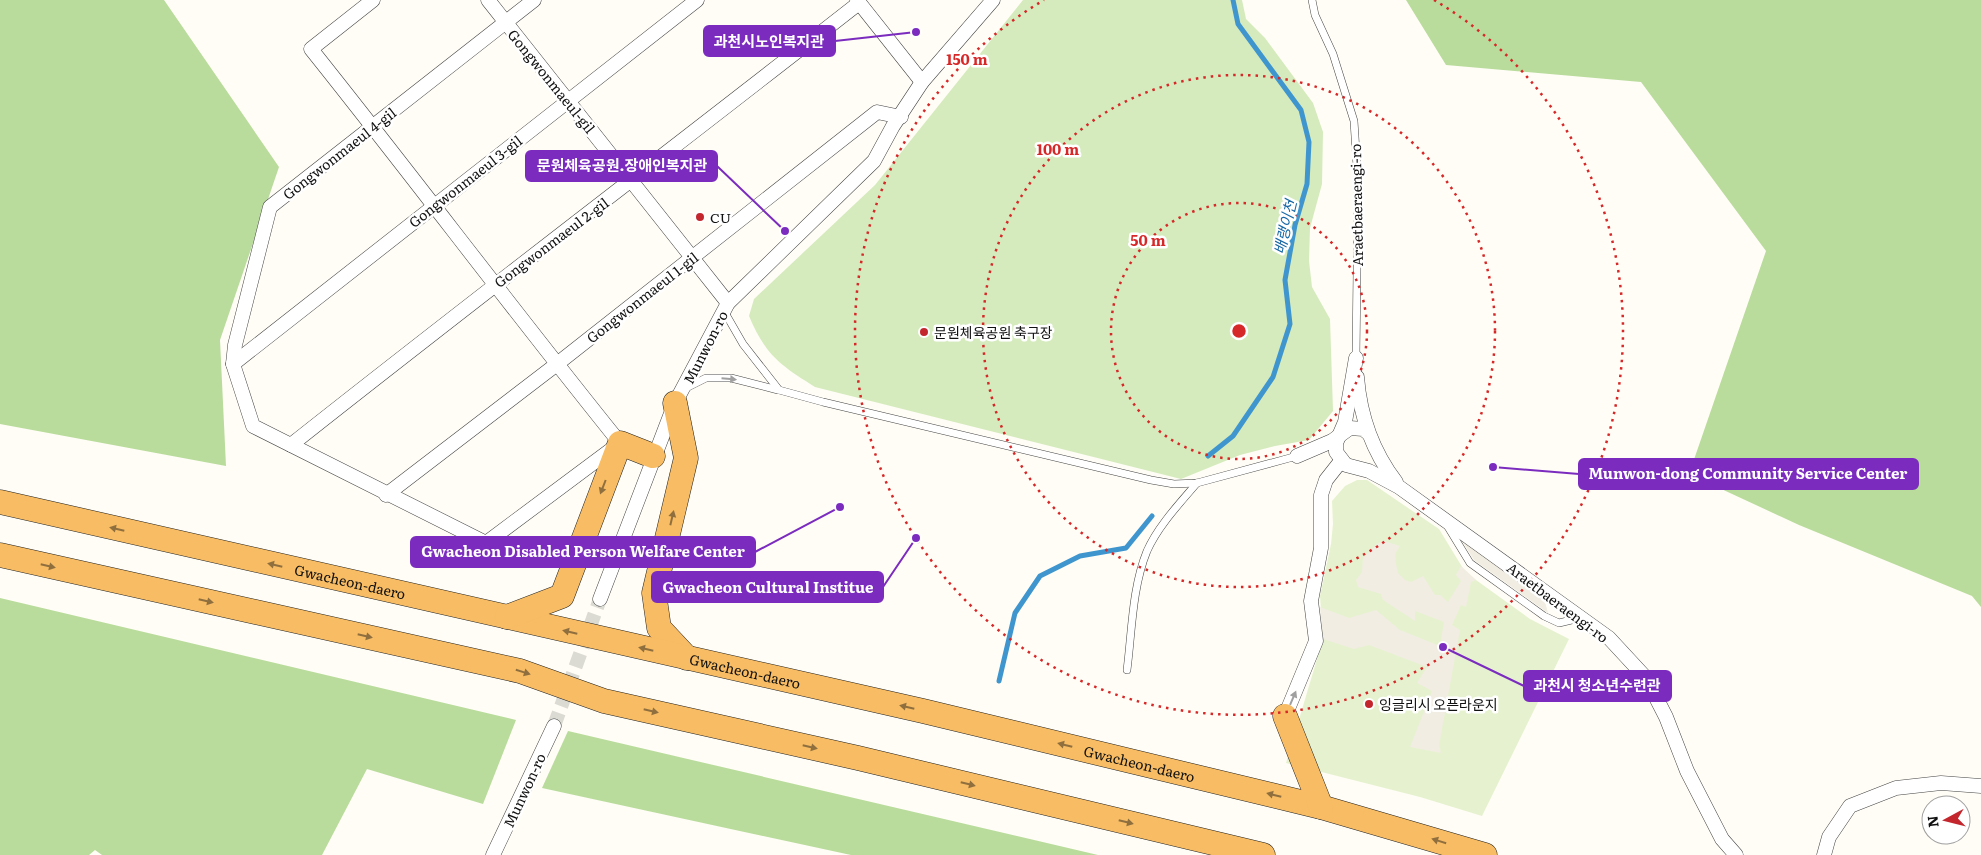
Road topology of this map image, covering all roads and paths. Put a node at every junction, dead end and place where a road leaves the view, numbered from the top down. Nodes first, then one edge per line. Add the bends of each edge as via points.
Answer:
1 (373, 0) edge
2 (488, 0) edge
3 (534, 0) edge
4 (697, 0) edge
5 (993, 0) edge
6 (1312, 0) edge
7 (858, 1) edge
8 (506, 22) junction
9 (922, 82) junction
10 (568, 100) junction
11 (901, 117) junction
12 (373, 127) junction
13 (631, 181) junction
14 (432, 206) junction
15 (692, 258) junction
16 (495, 284) junction
17 (726, 307) junction
18 (1356, 358) junction
19 (233, 364) junction
20 (557, 364) junction
21 (778, 390) junction
22 (679, 396) junction
23 (1340, 434) junction
24 (1371, 439) junction
25 (620, 442) junction
26 (291, 446) junction
27 (654, 456) junction
28 (1297, 456) junction
29 (1340, 459) junction
30 (1357, 467) junction
31 (1197, 482) junction
32 (1399, 487) junction
33 (386, 494) junction
34 (0, 502) edge
35 (1442, 518) junction
36 (0, 555) edge
37 (600, 599) tunnel mouth
38 (507, 617) junction
39 (1582, 618) junction
40 (687, 658) junction
41 (1127, 670) dead end
42 (1285, 716) joint
43 (554, 726) tunnel mouth
44 (1981, 786) edge
45 (1321, 807) junction
46 (494, 855) edge
47 (1263, 855) edge
48 (1485, 855) edge
49 (1736, 855) edge
50 (1824, 855) edge

1 - 12 street via 310,49
2 - 8 street, Gongwonmaeul-gil
3 - 8 street, Gongwonmaeul 4-gil
4 - 10 street, Gongwonmaeul 3-gil
5 - 9 street, Munwon-ro
6 - 18 lane, Araetbaeraengi-ro via 1354,121 1358,183
7 - 9 street
7 - 13 street, Gongwonmaeul 2-gil
8 - 10 street, Gongwonmaeul-gil
8 - 12 street, Gongwonmaeul 4-gil
9 - 11 street, Munwon-ro
10 - 13 street, Gongwonmaeul-gil
10 - 14 street, Gongwonmaeul 3-gil
11 - 15 street, Gongwonmaeul 1-gil via 878,112
11 - 17 street, Munwon-ro via 874,161
12 - 14 street
12 - 19 street, Gongwonmaeul 4-gil via 270,207
13 - 15 street, Gongwonmaeul-gil
13 - 16 street, Gongwonmaeul 2-gil
14 - 16 street
14 - 19 street, Gongwonmaeul 3-gil
15 - 17 street, Gongwonmaeul-gil
15 - 20 street, Gongwonmaeul 1-gil
16 - 20 street
16 - 26 street, Gongwonmaeul 2-gil
17 - 21 lane via 743,344
17 - 22 street, Munwon-ro
18 - 23 street
18 - 24 street via 1361,404
19 - 26 street via 253,426
20 - 25 street
20 - 33 street, Gongwonmaeul 1-gil
22 -> 21 lane via 706,378 731,378
21 - 31 lane via 1151,480 1174,484
22 - 27 street, Munwon-ro
40 -> 22 highway via 659,628 654,593 686,458
23 - 24 street via 1356,428
23 - 28 street via 1332,441
23 - 29 street via 1336,447
24 - 30 street via 1372,457
24 - 32 street
25 - 27 highway
25 - 33 street via 486,543
25 -> 38 highway via 562,596
26 - 33 street
27 - 37 street, Munwon-ro
28 - 29 street
28 - 31 lane
29 - 30 street
42 -> 29 street via 1316,641 1311,601 1321,548 1321,494
30 - 32 street via 1386,478
31 - 41 lane via 1147,550 1137,584
32 - 35 street, Araetbaeraengi-ro
38 -> 34 highway, Gwacheon-daero
35 - 39 street, Araetbaeraengi-ro
35 - 39 lane via 1470,563 1544,616 1559,623
36 -> 47 highway via 520,671 604,701 868,760
40 -> 38 highway, Gwacheon-daero
39 - 49 street, Araetbaeraengi-ro via 1609,638 1646,678 1666,717 1687,771 1722,839
45 -> 40 highway, Gwacheon-daero
42 - 45 highway
43 - 46 street, Munwon-ro
44 - 50 street via 1941,783 1896,788 1850,806 1829,837
48 -> 45 highway, Gwacheon-daero

